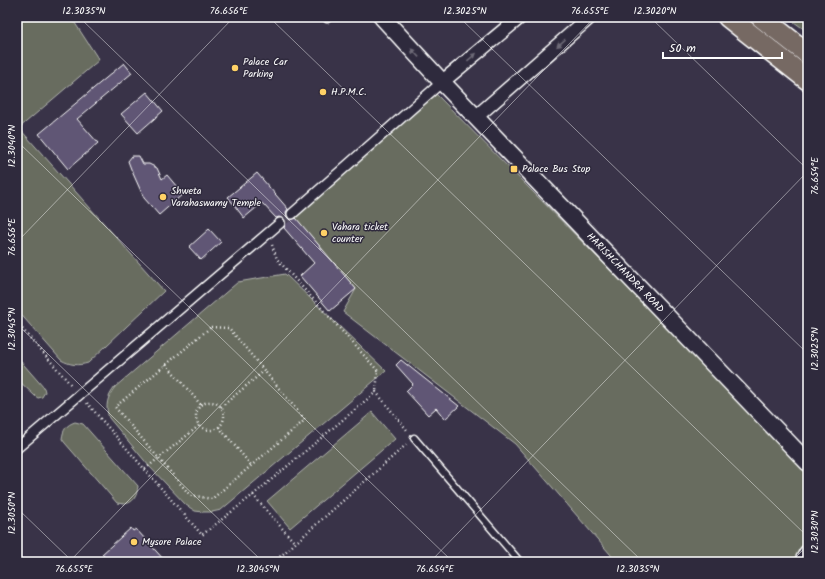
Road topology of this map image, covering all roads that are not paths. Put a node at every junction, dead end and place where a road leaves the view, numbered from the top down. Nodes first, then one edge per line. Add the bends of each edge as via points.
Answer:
1 (382, 17) edge
2 (520, 17) edge
3 (590, 17) edge
4 (728, 17) edge
5 (761, 17) edge
6 (808, 54) edge
7 (808, 80) edge
8 (442, 82) junction
9 (476, 117) junction
10 (292, 214) tunnel mouth
11 (280, 223) tunnel mouth
12 (414, 438) road end
13 (17, 448) edge
14 (808, 463) edge
15 (808, 554) edge
16 (520, 562) edge
17 (804, 562) edge

8 -> 1 street, HARISHCHANDRA ROAD
8 -> 2 street
3 -> 9 street
4 - 7 main road
5 - 6 main road
8 - 9 street, HARISHCHANDRA ROAD
8 - 10 street
9 - 14 street, HARISHCHANDRA ROAD
11 - 13 street
12 - 16 lane
15 - 17 main road

